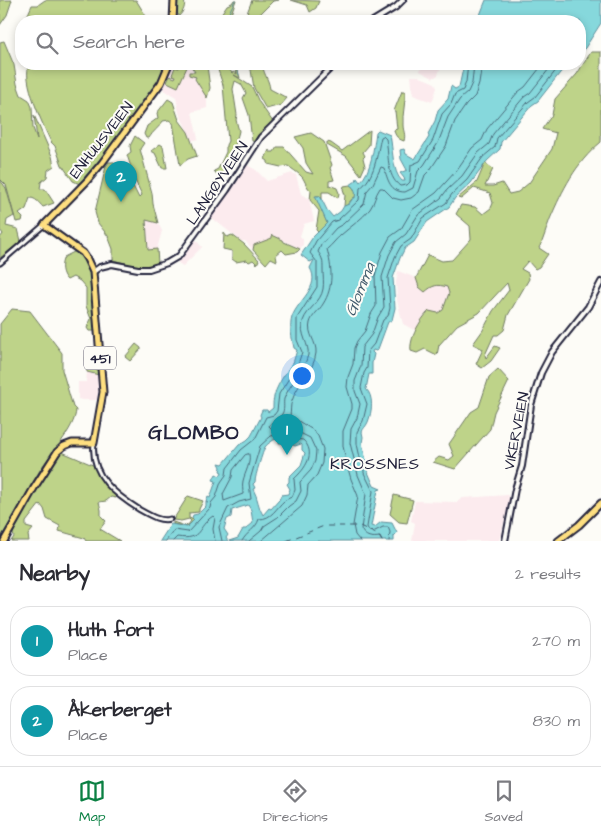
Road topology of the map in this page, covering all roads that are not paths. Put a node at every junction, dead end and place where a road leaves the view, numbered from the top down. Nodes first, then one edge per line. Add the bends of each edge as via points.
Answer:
1 (174, 0) edge
2 (403, 0) edge
3 (173, 15) edge
4 (383, 15) edge
5 (167, 70) edge
6 (329, 70) edge
7 (44, 225) junction
8 (0, 263) edge
9 (92, 270) junction
10 (601, 282) edge
11 (94, 443) junction
12 (601, 503) edge
13 (170, 519) dead end
14 (4, 541) edge
15 (505, 541) edge
16 (558, 541) edge

1 - 3 main road
2 - 4 main road
5 - 7 main road, ENHUUSVEIEN via 102,163
6 - 9 main road, LANGØYVEIEN via 261,137 179,256 144,269 115,264
7 - 8 street
7 - 9 main road via 83,253
9 - 11 main road, 451 via 103,392
10 - 15 main road, VIKERVEIEN via 588,307 552,352 542,373 531,404 522,466
11 - 13 street via 96,466 109,488 148,515
11 - 14 main road via 72,443 57,452
12 - 16 main road

